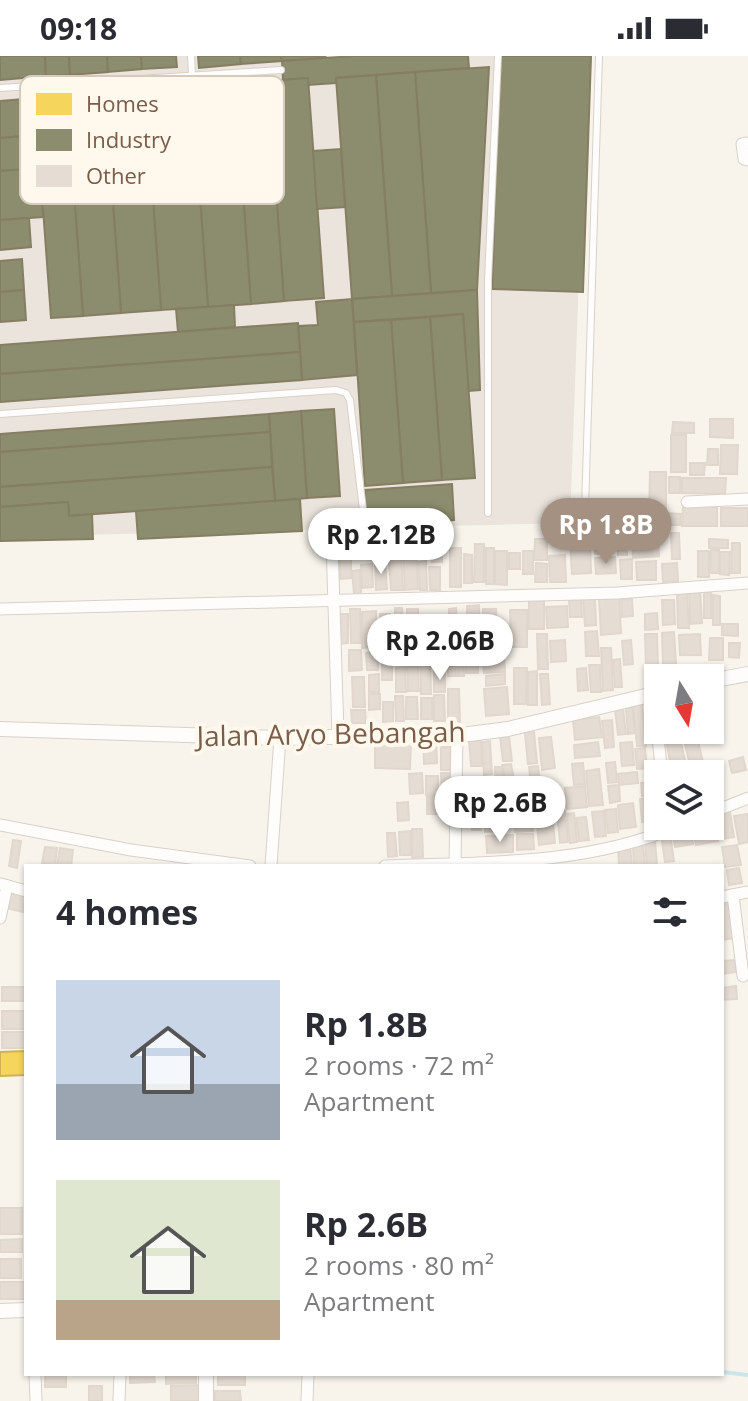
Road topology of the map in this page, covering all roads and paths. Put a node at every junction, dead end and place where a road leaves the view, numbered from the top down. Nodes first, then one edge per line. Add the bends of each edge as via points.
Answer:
1 (191, 56) edge
2 (498, 56) edge
3 (599, 56) edge
4 (281, 70) dead end
5 (192, 75) junction
6 (177, 76) edge
7 (20, 87) edge
8 (0, 88) edge
9 (748, 143) edge
10 (748, 160) edge
11 (0, 414) edge
12 (748, 499) edge
13 (687, 502) dead end
14 (585, 509) dead end
15 (488, 513) dead end
16 (364, 518) dead end
17 (332, 541) dead end
18 (748, 583) edge
19 (336, 601) junction
20 (0, 609) edge
21 (748, 674) edge
22 (724, 678) edge
23 (644, 697) edge
24 (0, 729) edge
25 (457, 734) junction
26 (338, 735) junction
27 (280, 738) junction
28 (748, 798) edge
29 (724, 807) edge
30 (0, 825) edge
31 (644, 836) edge
32 (235, 864) edge
33 (271, 864) edge
34 (455, 864) edge
35 (4, 885) edge
36 (24, 890) edge
37 (748, 892) edge
38 (728, 896) edge
39 (0, 918) edge
40 (743, 976) dead end
41 (24, 1310) edge
42 (0, 1311) edge
43 (35, 1376) edge
44 (120, 1376) edge
45 (206, 1376) edge
46 (308, 1376) edge
47 (36, 1401) edge
48 (119, 1401) edge
49 (206, 1401) edge
50 (307, 1401) edge

1 - 5 lane
2 - 15 lane via 488,280
3 - 14 lane
4 - 5 lane
5 - 6 lane
7 - 8 lane
9 - 10 street via 742,144
11 - 16 lane via 336,390 350,400
12 - 13 street
17 - 19 street
18 - 19 street via 617,593
19 - 20 street
19 - 26 street
21 - 22 street
23 - 25 street, Jalan Aryo Bebangah via 508,729
24 - 27 street, Jalan Aryo Bebangah
25 - 26 street, Jalan Aryo Bebangah
25 - 34 street
26 - 27 street, Jalan Aryo Bebangah
27 - 33 street
28 - 29 street
30 - 32 street
31 - 34 street via 571,856
35 - 36 street
35 - 39 street
37 - 38 street
38 - 40 street
41 - 42 street
43 - 47 street
44 - 48 street
45 - 49 street
46 - 50 street

